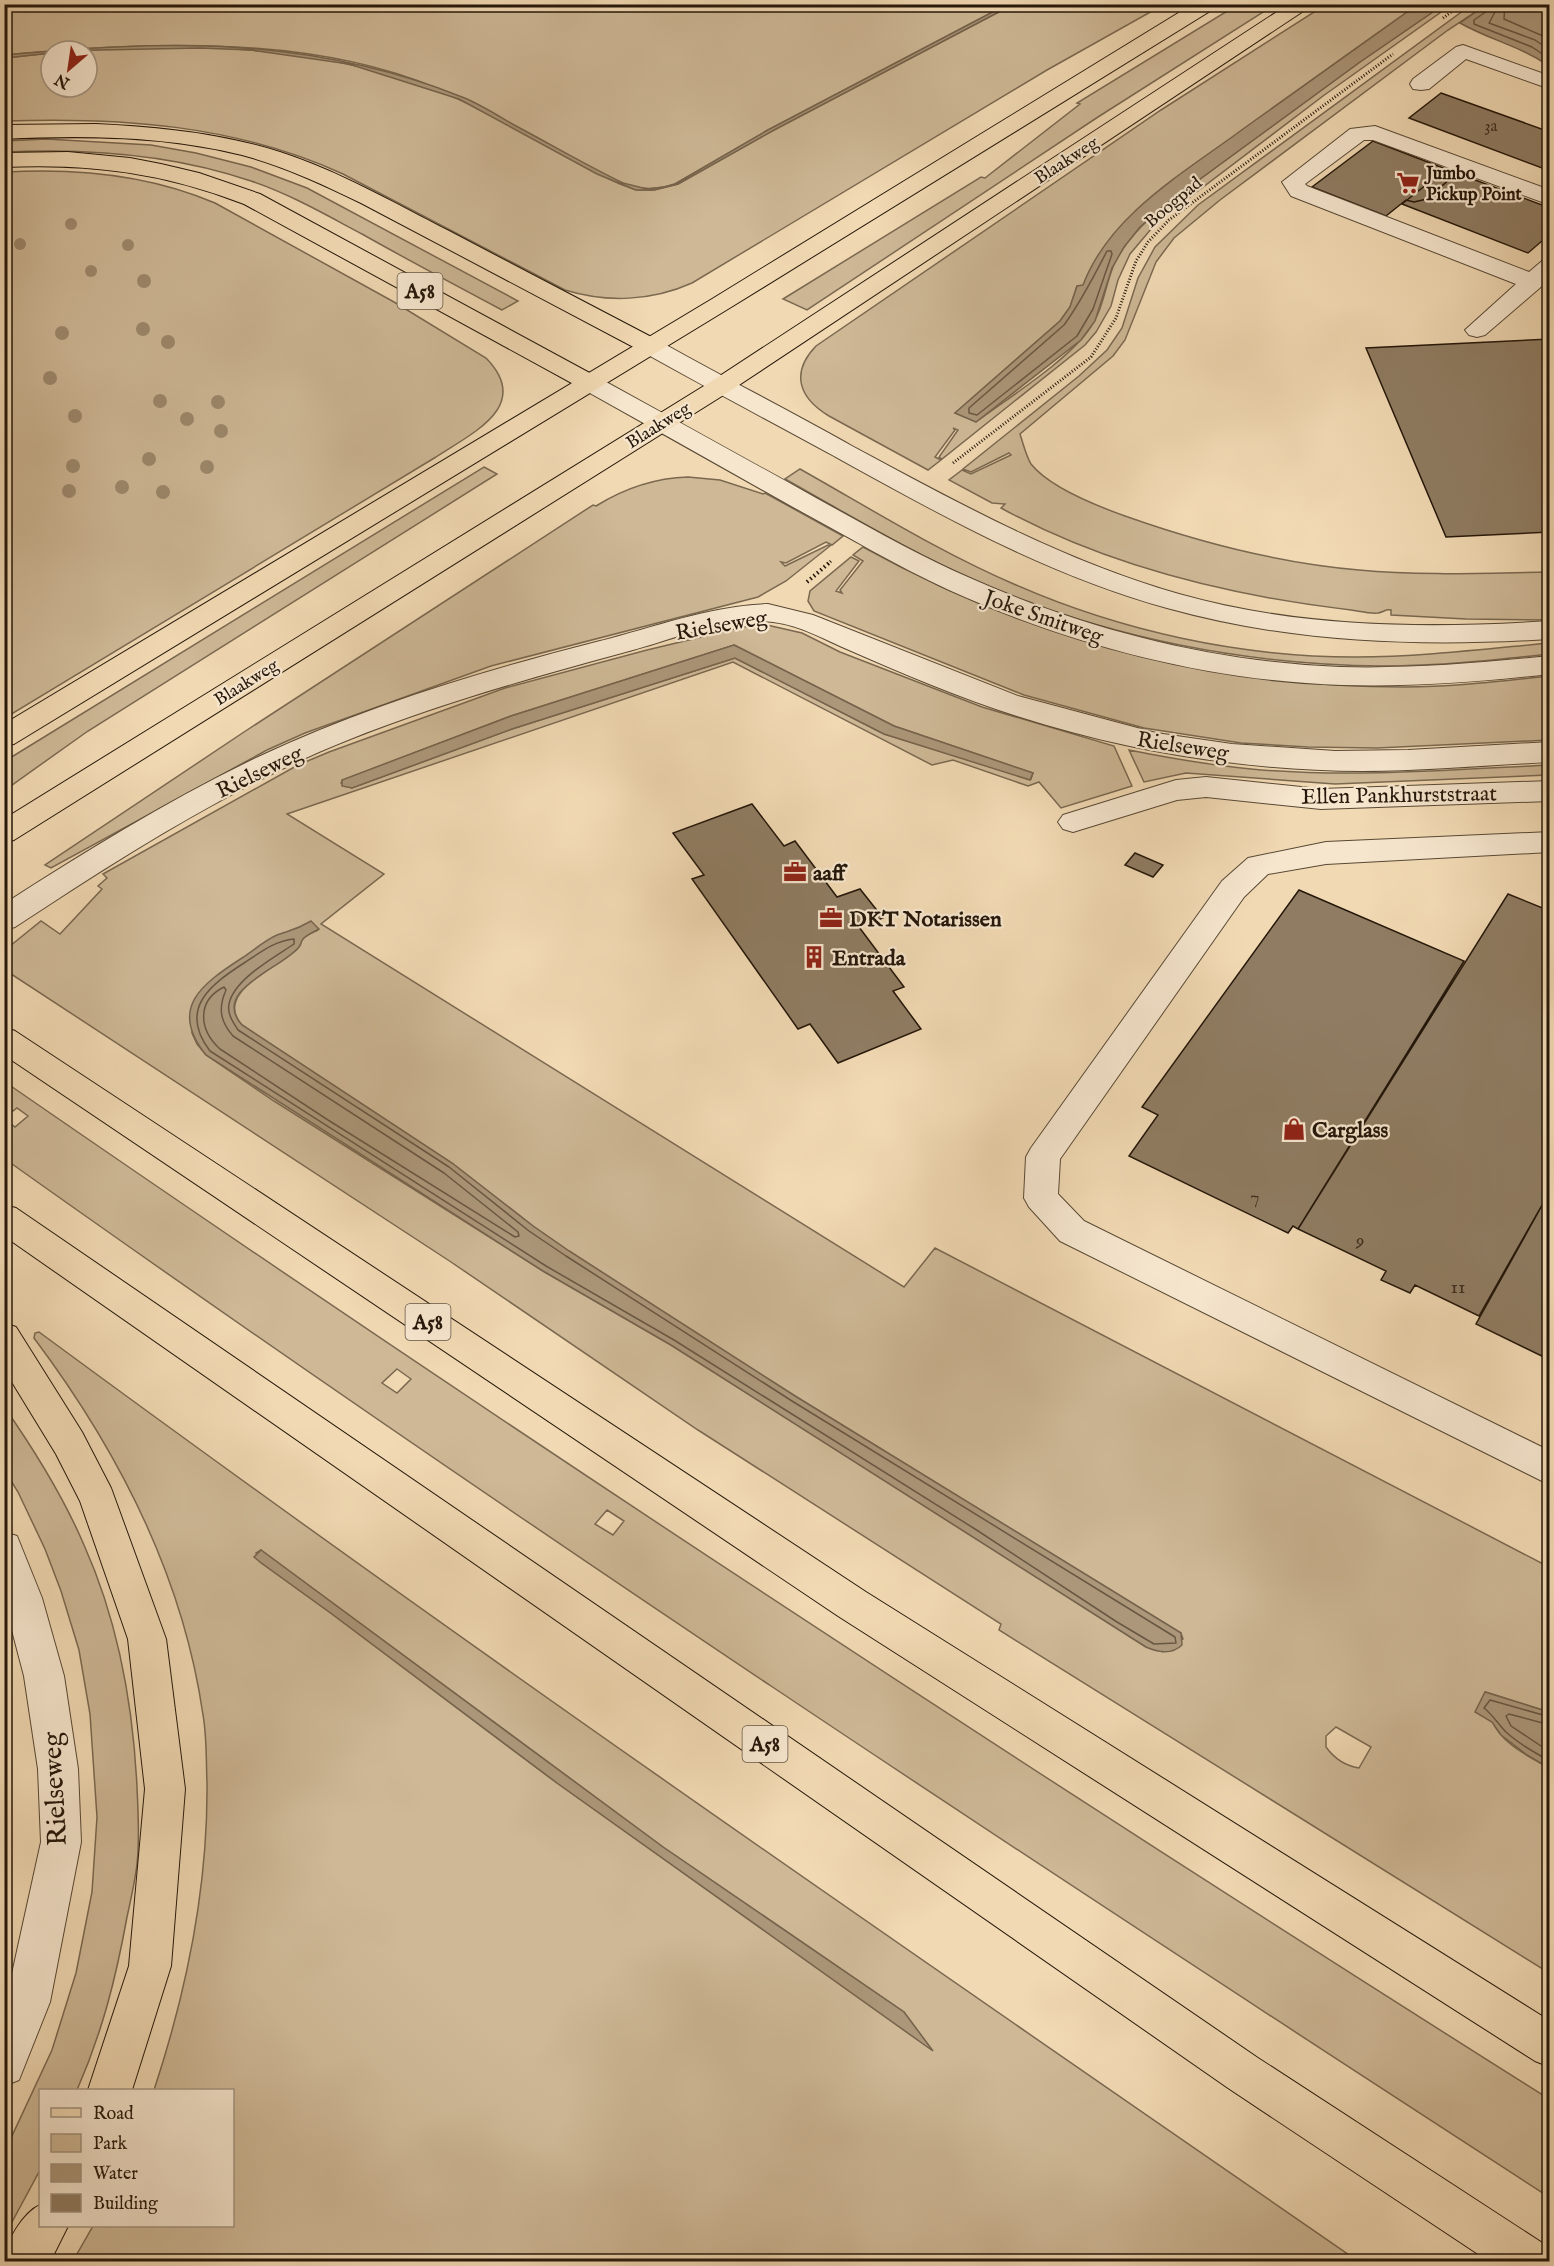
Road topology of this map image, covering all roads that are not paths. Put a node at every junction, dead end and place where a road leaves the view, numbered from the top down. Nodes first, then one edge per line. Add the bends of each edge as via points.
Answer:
1 (1208, 4) edge
2 (1304, 4) edge
3 (1550, 83) edge
4 (1421, 84) dead end
5 (4, 132) edge
6 (4, 160) edge
7 (1550, 198) edge
8 (1550, 266) edge
9 (1532, 282) junction
10 (1477, 330) dead end
11 (650, 346) junction
12 (588, 382) junction
13 (721, 386) junction
14 (660, 424) junction
15 (1550, 630) edge
16 (1550, 665) edge
17 (4, 737) edge
18 (1550, 752) edge
19 (1550, 791) edge
20 (1073, 822) dead end
21 (4, 833) edge
22 (1550, 842) edge
23 (4, 919) edge
24 (4, 1039) edge
25 (4, 1218) edge
26 (4, 1337) edge
27 (1550, 1469) edge
28 (4, 1548) edge
29 (1550, 2046) edge
30 (4, 2065) edge
31 (111, 2089) edge
32 (44, 2227) edge
33 (24, 2262) edge
34 (1531, 2262) edge

1 - 11 main road
2 - 13 main road, Blaakweg
3 - 4 street via 1463,51
5 - 11 main road, A58 via 75,130 154,135 277,159 362,195
6 - 12 main road, A58 via 65,158 114,162 167,171 224,188 252,199
7 - 9 street via 1375,133 1358,134 1293,182 1299,191
8 - 9 street
9 - 10 street
11 - 12 main road
11 - 13 street
12 - 14 street, Joke Smitweg
12 - 17 main road
13 - 14 main road, Blaakweg
13 - 15 street via 963,516 1041,554 1124,586 1182,603 1294,625 1430,636
14 - 16 street, Joke Smitweg via 941,576 1022,611 1083,631 1166,652 1310,674 1425,675
14 - 21 main road, Blaakweg
18 - 23 street, Rielseweg via 1365,761 1251,756 1160,744 1019,706 811,624 772,613 753,614 544,664 327,739 266,765 164,819
19 - 20 street, Ellen Pankhurststraat via 1321,799 1206,787 1176,790
22 - 27 street via 1326,853 1259,866 1233,889 1043,1156 1041,1198 1072,1231
24 - 29 main road, A58 via 852,1604
25 - 34 main road, A58 via 1243,2073
26 - 31 main road via 69,1443 98,1500 147,1640 165,1789 150,1966
28 - 30 street, Rielseweg via 23,1598 44,1676 58,1769 61,1842 29,2002
32 - 33 main road

